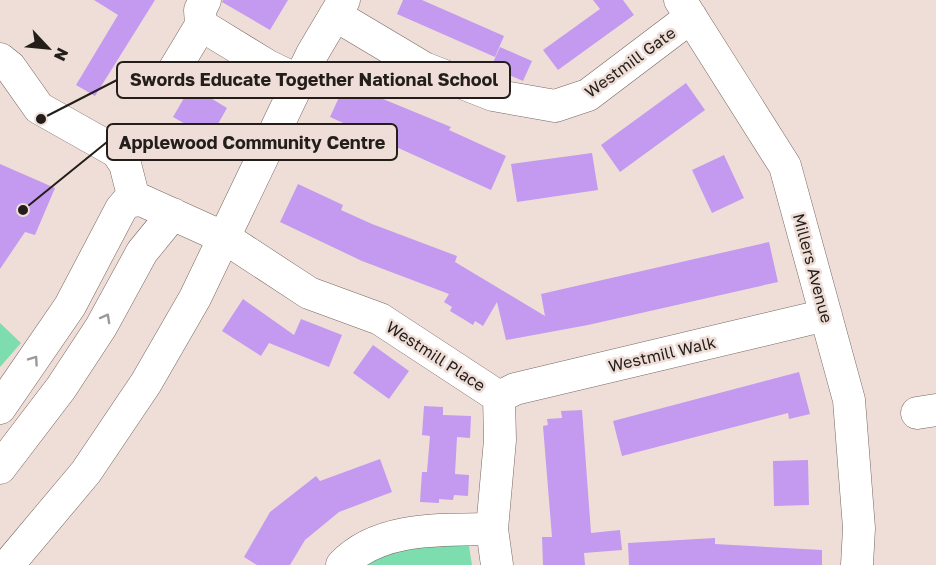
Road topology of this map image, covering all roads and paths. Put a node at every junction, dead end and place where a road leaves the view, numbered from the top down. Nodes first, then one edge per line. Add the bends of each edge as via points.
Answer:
1 (340, 8) edge
2 (686, 8) edge
3 (203, 12) edge
4 (0, 59) edge
5 (168, 80) dead end
6 (299, 81) junction
7 (134, 199) junction
8 (173, 214) junction
9 (225, 238) junction
10 (826, 315) junction
11 (499, 398) junction
12 (0, 408) edge
13 (0, 468) edge
14 (492, 529) junction
15 (19, 562) edge
16 (342, 565) edge
17 (497, 565) edge
18 (857, 565) edge

1 - 2 street, Westmill Gate via 424,68 493,95 555,106 588,95
1 - 6 street
2 - 10 street, Millers Avenue via 785,166
3 - 5 street
3 - 6 street via 268,66
4 - 7 street via 39,108 117,153 125,164
6 - 9 street
7 - 8 street, Westmill Place
12 -> 7 street via 70,306 121,209
8 - 9 street, Westmill Place
13 -> 8 street via 61,388 101,327 142,252
9 - 11 street, Westmill Place via 309,293 380,320
9 - 15 street via 146,383
10 - 11 street, Westmill Walk via 515,389
10 - 18 street, Millers Avenue via 849,400 859,528
11 - 14 street, Westmill Place via 500,440
14 - 16 street via 385,537
14 - 17 street, Westmill Place

